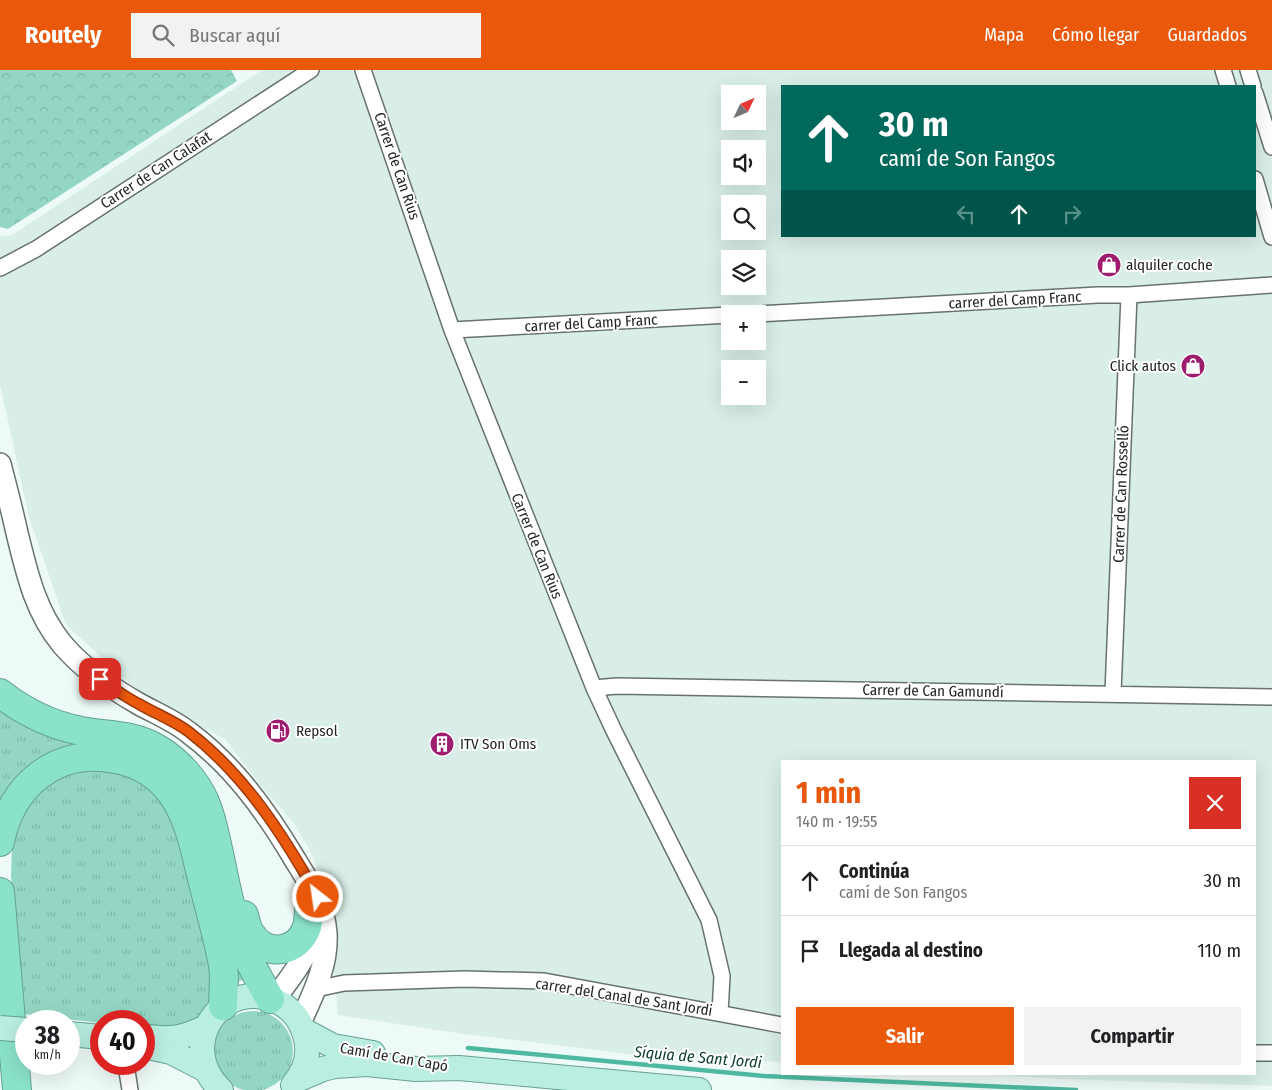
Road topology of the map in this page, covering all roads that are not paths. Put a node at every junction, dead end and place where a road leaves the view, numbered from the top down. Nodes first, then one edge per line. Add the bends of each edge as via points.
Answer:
1 (311, 70) edge
2 (363, 70) edge
3 (1223, 70) edge
4 (1248, 70) edge
5 (1228, 85) edge
6 (1253, 85) edge
7 (1256, 96) edge
8 (1272, 146) edge
9 (1256, 182) edge
10 (1272, 237) edge
11 (0, 268) edge
12 (1272, 285) edge
13 (1129, 295) junction
14 (766, 314) edge
15 (721, 315) edge
16 (452, 330) junction
17 (0, 464) edge
18 (594, 688) junction
19 (0, 693) edge
20 (1113, 693) junction
21 (1272, 697) edge
22 (0, 842) edge
23 (285, 843) junction
24 (223, 876) junction
25 (0, 892) edge
26 (309, 903) junction
27 (316, 989) junction
28 (272, 1000) junction
29 (223, 1006) junction
30 (720, 1013) junction
31 (781, 1025) edge
32 (206, 1027) junction
33 (302, 1027) junction
34 (0, 1028) edge
35 (15, 1029) edge
36 (155, 1038) edge
37 (155, 1048) edge
38 (1256, 1053) edge
39 (1272, 1053) edge
40 (0, 1068) edge
41 (459, 1068) junction
42 (206, 1070) junction
43 (128, 1075) edge
44 (293, 1085) edge
45 (3, 1090) edge
46 (17, 1090) edge
47 (130, 1090) edge
48 (221, 1090) edge
49 (699, 1090) edge

1 - 11 street, Carrer de Can Calafat via 36,249
2 - 16 street, Carrer de Can Rius
3 - 5 street
4 - 6 street
7 - 8 street
9 - 10 street
12 - 13 street, carrer del Camp Franc
13 - 14 street, carrer del Camp Franc
13 - 20 street, Carrer de Can Rosselló
15 - 16 street, carrer del Camp Franc
16 - 18 street, Carrer de Can Rius
17 - 23 street via 32,590 45,619 62,643 100,679 180,726 208,748 249,791
18 - 20 street, Carrer de Can Gamundí
18 - 30 street, Carrer de Can Rius via 709,920 722,976
19 - 24 highway via 38,718 83,731 126,736 142,741 172,759 206,802
20 - 21 street, Carrer de Can Gamundí
22 - 29 highway via 7,815 31,782 54,766 77,757 106,757 137,765 161,781 178,804 192,841 221,954
23 - 26 street
23 - 27 street via 318,897 323,915 325,958
24 - 26 highway via 238,896 251,934 261,945 272,950 284,949 300,938 307,925
24 - 28 highway via 243,948
25 - 46 highway
26 - 28 street via 313,924 308,950
27 - 30 street, carrer del Canal de Sant Jordi via 344,983 465,979 544,981
27 - 33 street
28 - 29 main road via 249,996
28 - 33 main road, Camí de Can Capó via 290,1010
29 - 32 main road
30 - 31 street, carrer del Canal de Sant Jordi
32 - 36 main road via 175,1039
32 - 42 main road via 201,1045
33 - 41 main road, Camí de Can Capó via 333,1046
33 - 44 main road via 307,1056
34 - 35 main road, bridge
37 - 42 main road via 171,1052
38 - 39 street
40 - 45 highway
41 - 44 main road, Camí de Can Capó via 416,1069 348,1064 323,1069
41 - 49 main road, Camí de Can Capó
42 - 48 main road
43 - 47 street

